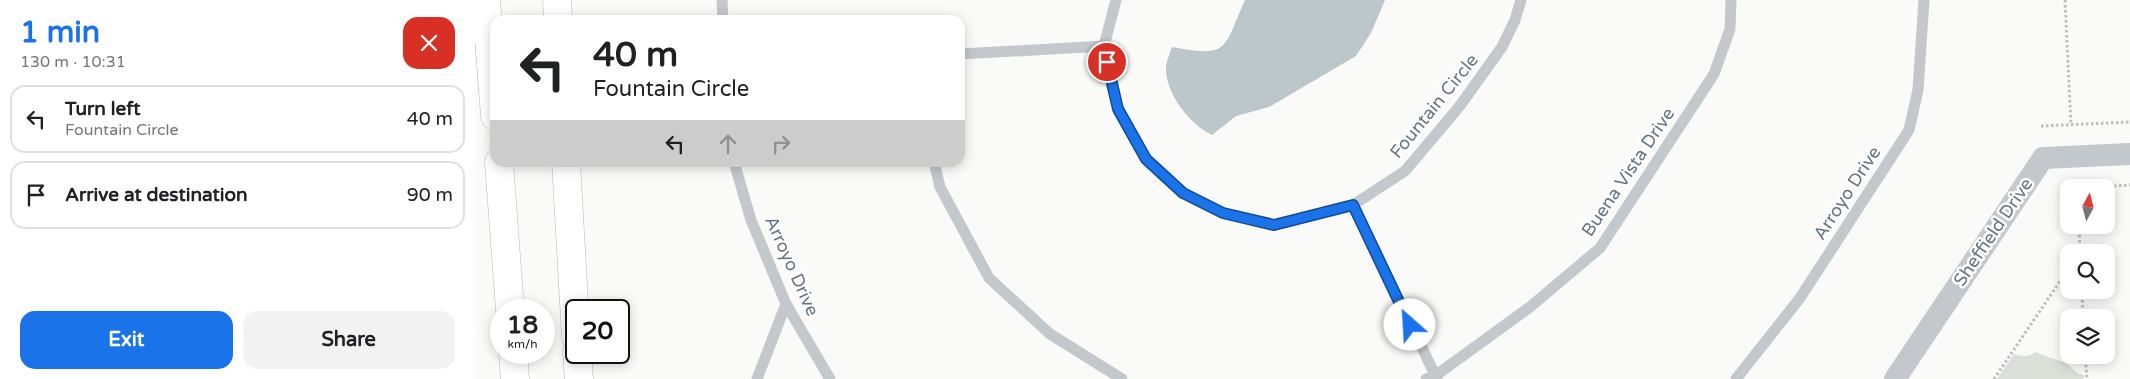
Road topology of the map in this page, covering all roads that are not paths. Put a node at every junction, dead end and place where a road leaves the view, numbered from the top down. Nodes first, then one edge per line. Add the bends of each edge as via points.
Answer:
1 (486, 0) edge
2 (557, 0) edge
3 (722, 0) edge
4 (1115, 0) edge
5 (1521, 0) edge
6 (1731, 0) edge
7 (1924, 0) edge
8 (558, 15) edge
9 (723, 15) edge
10 (1104, 46) junction
11 (490, 52) edge
12 (965, 54) edge
13 (2130, 154) edge
14 (499, 167) edge
15 (566, 167) edge
16 (735, 167) edge
17 (935, 167) edge
18 (1353, 205) junction
19 (509, 299) edge
20 (574, 299) edge
21 (785, 304) junction
22 (514, 364) edge
23 (578, 364) edge
24 (1433, 378) edge
25 (515, 379) edge
26 (579, 379) edge
27 (757, 379) edge
28 (830, 379) edge
29 (1123, 379) edge
30 (1736, 379) edge
31 (1895, 379) edge

1 - 11 highway
2 - 8 highway
3 - 9 lane
4 - 10 lane, Fountain Circle
5 - 18 lane, Fountain Circle via 1502,47 1459,108 1405,172
6 - 24 lane, Buena Vista Drive via 1730,28 1714,74 1600,248 1530,307
7 - 30 lane, Arroyo Drive via 1918,90 1909,130 1800,298
10 - 12 lane
10 - 18 lane, Fountain Circle via 1118,109 1146,159 1183,193 1223,213 1274,225
13 - 31 street, Sheffield Drive via 2043,158
14 - 19 highway
15 - 20 highway
16 - 21 lane, Arroyo Drive via 751,220
17 - 29 lane via 941,187 989,278 1050,334
18 - 24 lane
21 - 27 lane
21 - 28 lane, Arroyo Drive
22 - 25 highway
23 - 26 highway

